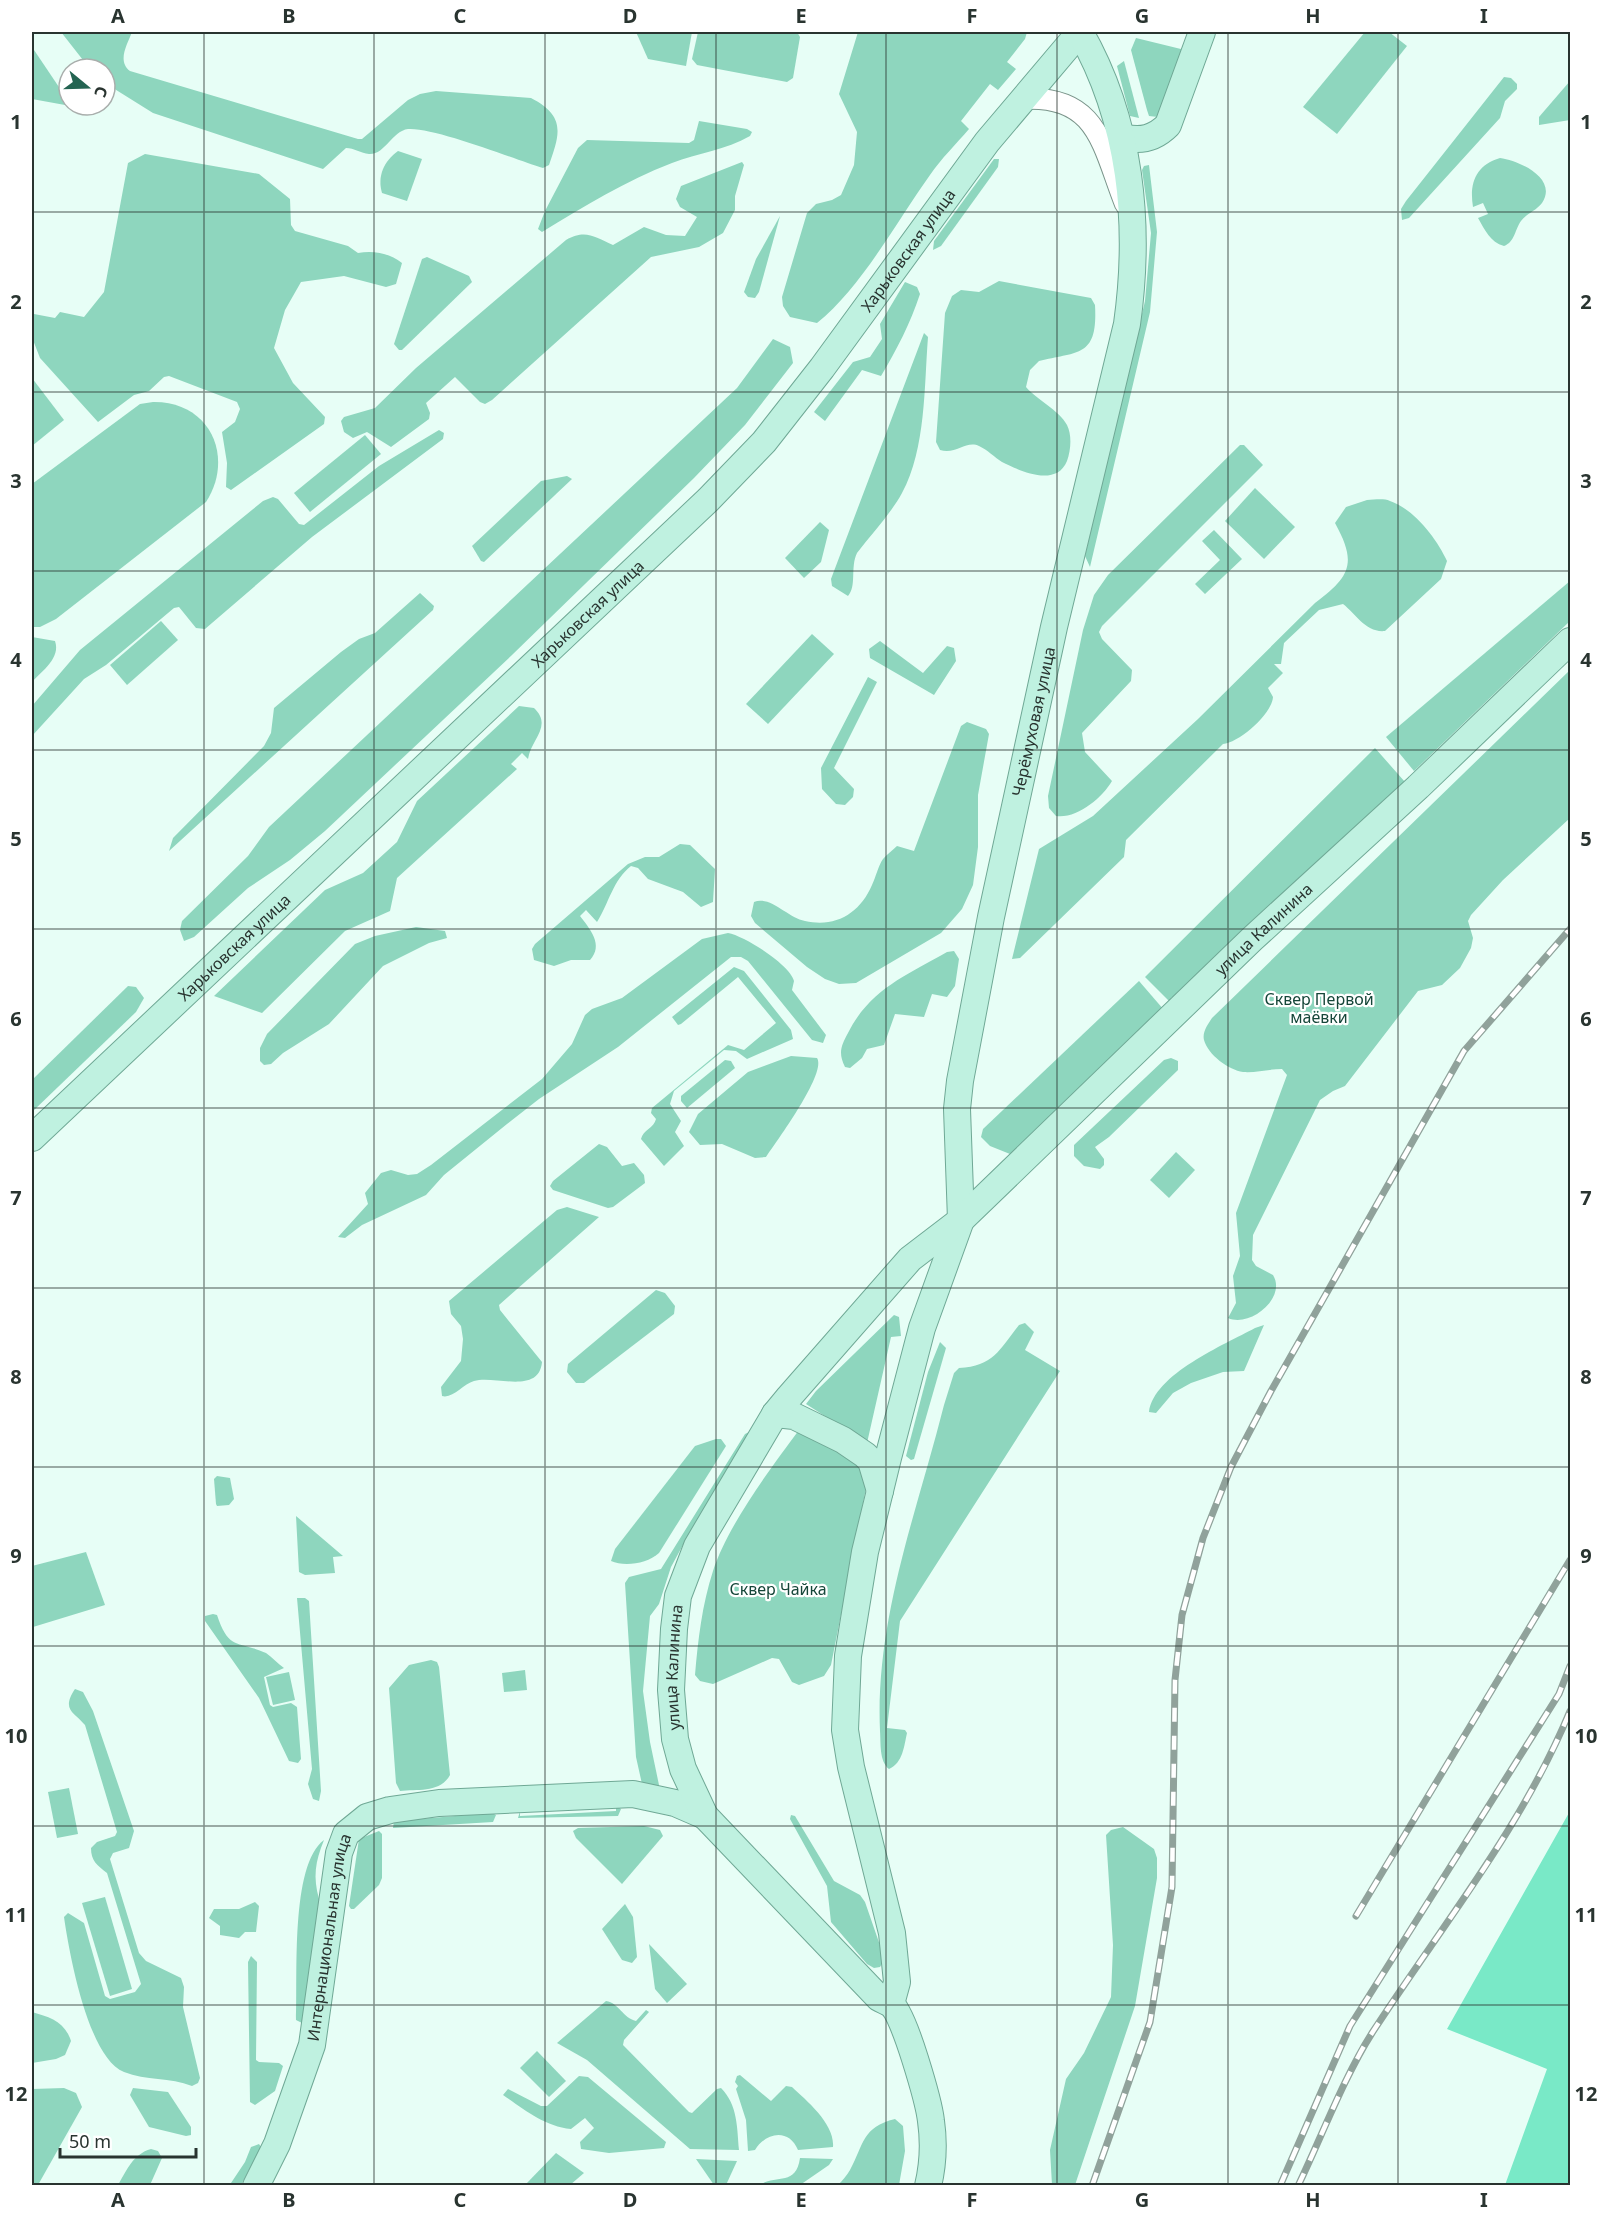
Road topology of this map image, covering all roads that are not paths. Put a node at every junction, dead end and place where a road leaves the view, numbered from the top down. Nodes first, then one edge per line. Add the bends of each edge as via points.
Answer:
1 (1080, 32) edge
2 (1202, 32) edge
3 (1022, 99) junction
4 (1123, 137) junction
5 (1134, 226) junction
6 (1570, 641) edge
7 (32, 1138) edge
8 (961, 1220) junction
9 (775, 1414) junction
10 (880, 1491) junction
11 (705, 1816) junction
12 (891, 2004) junction
13 (256, 2186) edge
14 (928, 2186) edge

1 - 3 main road, Харьковская улица
1 - 4 main road, Черёмуховая улица via 1105,82
2 - 4 main road via 1168,125 1149,138
3 - 5 street, Черёмуховая улица via 1066,102 1084,115 1095,130
3 - 7 main road, Харьковская улица via 764,442 708,500
4 - 5 main road, Черёмуховая улица
5 - 8 main road, Черёмуховая улица via 1134,275 1127,324 1054,627 960,1081 957,1109
6 - 8 main road, улица Калинина via 1418,788 1252,939
8 - 9 main road, улица Калинина via 910,1259
8 - 10 main road, улица Калинина via 922,1328
9 - 10 main road via 794,1416 865,1455 871,1461
9 - 11 main road, улица Калинина via 697,1545 678,1596 671,1690 675,1739 683,1769
10 - 12 main road, улица Калинина via 850,1637 845,1730 892,1933 897,1983
11 - 12 main road, улица Калинина via 864,1983
11 - 13 main road, Интернациональная улица via 675,1803 636,1794 502,1798 390,1810 367,1817 350,1830 339,1853 312,2045 277,2144
12 - 14 main road, улица Калинина via 902,2023 926,2095 933,2140

